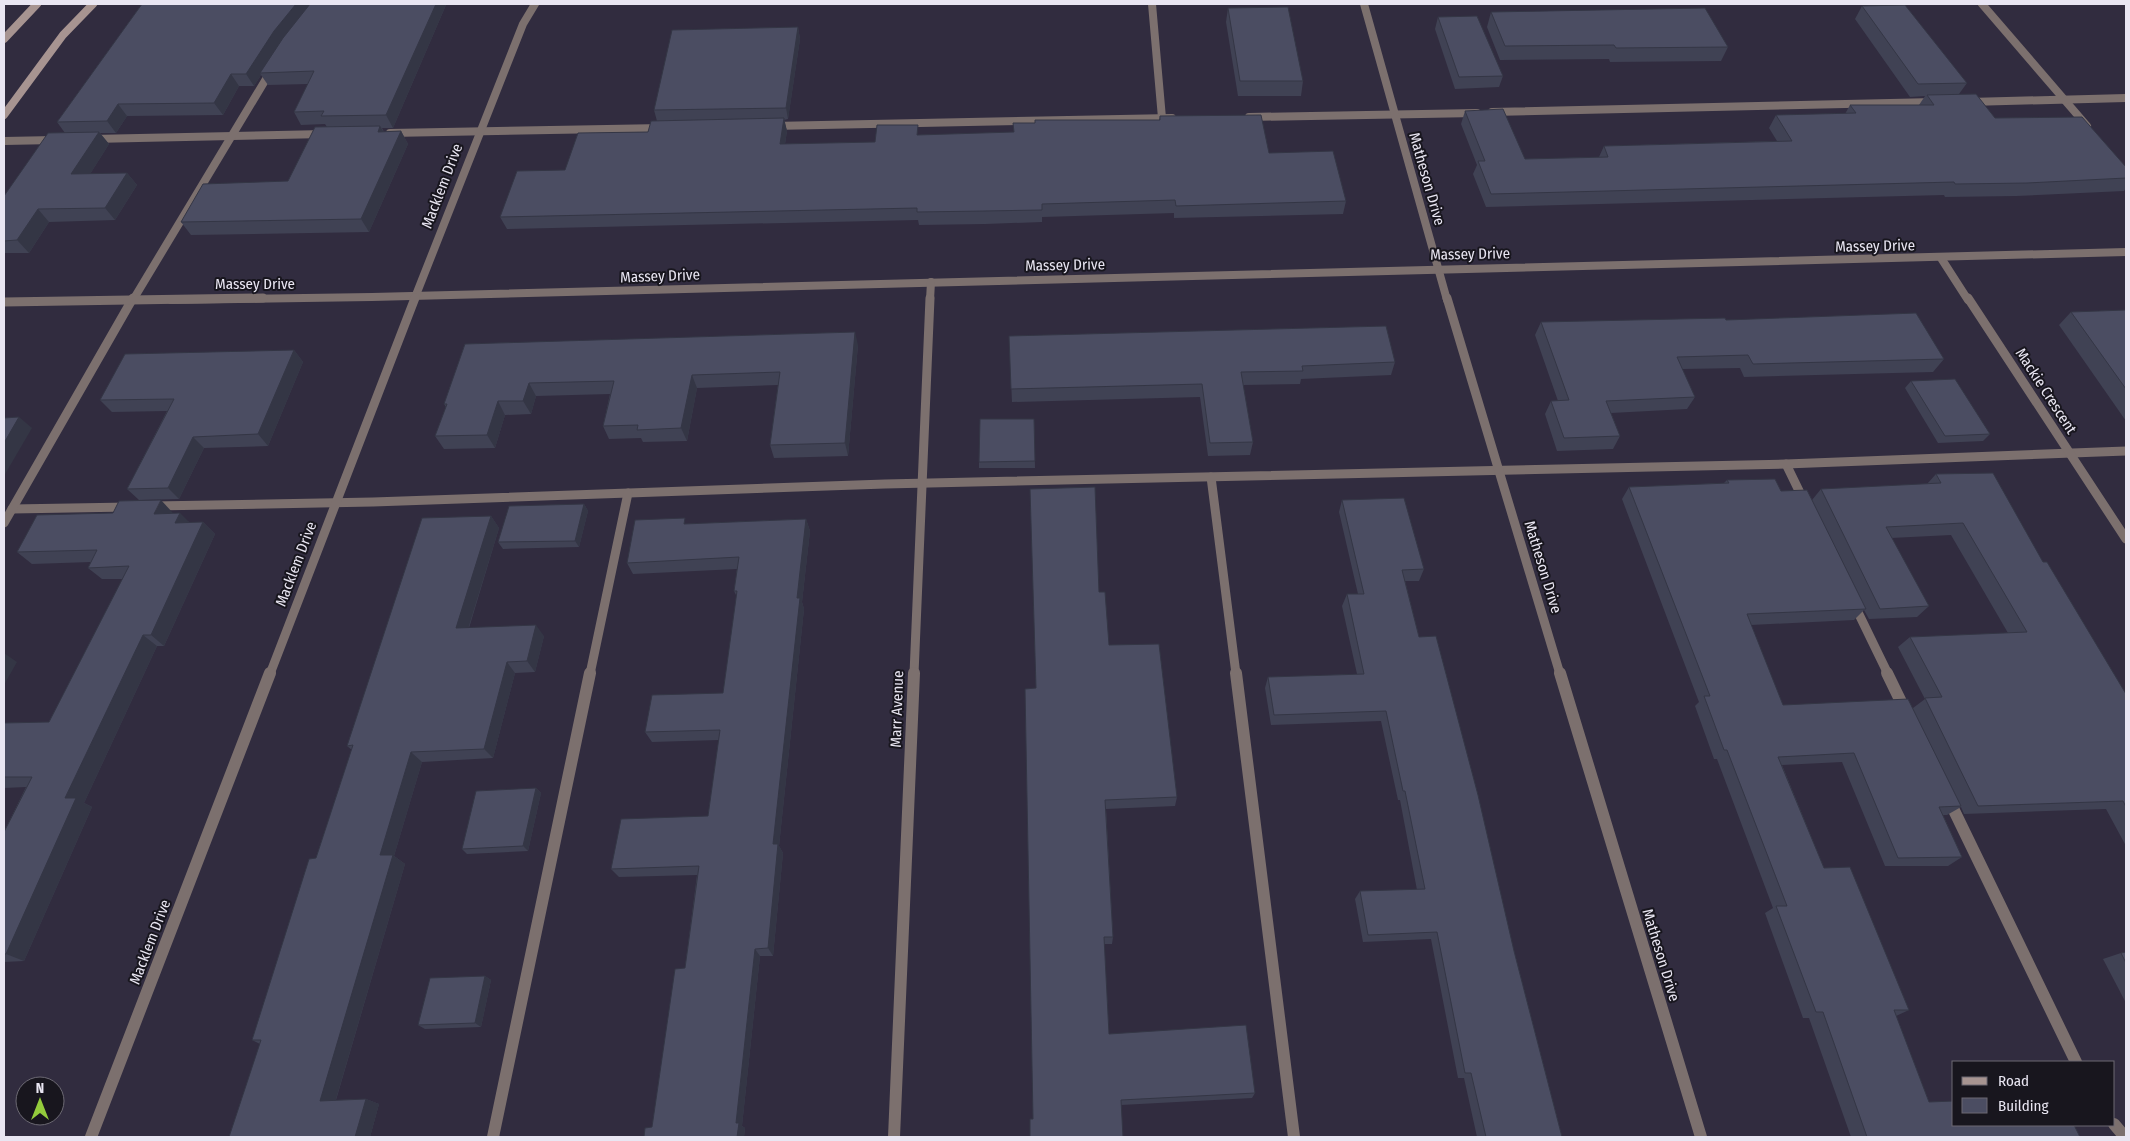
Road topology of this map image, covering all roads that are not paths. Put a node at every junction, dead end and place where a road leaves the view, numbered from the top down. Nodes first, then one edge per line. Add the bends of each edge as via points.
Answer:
1 (37, 4) edge
2 (93, 4) edge
3 (535, 4) edge
4 (1152, 4) edge
5 (1364, 4) edge
6 (1982, 4) edge
7 (4, 39) edge
8 (278, 59) edge
9 (2126, 98) edge
10 (2065, 100) junction
11 (1946, 102) edge
12 (1956, 102) edge
13 (1393, 114) junction
14 (4, 115) edge
15 (1239, 117) edge
16 (1162, 118) junction
17 (1181, 118) edge
18 (766, 126) edge
19 (676, 128) edge
20 (479, 132) junction
21 (330, 134) edge
22 (379, 134) edge
23 (231, 135) junction
24 (2096, 136) edge
25 (84, 139) edge
26 (65, 140) edge
27 (4, 142) edge
28 (2126, 252) edge
29 (1941, 258) junction
30 (1438, 269) junction
31 (931, 282) junction
32 (416, 296) junction
33 (133, 299) junction
34 (4, 302) edge
35 (2126, 452) edge
36 (2070, 453) junction
37 (1786, 464) junction
38 (1499, 471) junction
39 (1211, 477) junction
40 (922, 483) junction
41 (628, 493) junction
42 (335, 503) junction
43 (1808, 508) edge
44 (12, 509) junction
45 (4, 523) edge
46 (2126, 539) edge
47 (1851, 598) edge
48 (1912, 723) edge
49 (1942, 785) edge
50 (2076, 1061) edge
51 (2115, 1125) edge
52 (91, 1137) edge
53 (492, 1137) edge
54 (894, 1137) edge
55 (1294, 1137) edge
56 (1701, 1137) edge
57 (2125, 1137) edge

1 - 7 main road
2 - 14 main road via 63,35
3 - 20 street, Macklem Drive via 523,24
4 - 16 street
5 - 13 street, Matheson Drive
6 - 10 street
8 - 23 street
9 - 10 street
10 - 12 street
10 - 24 street
11 - 13 street
13 - 15 street
13 - 30 street, Matheson Drive
16 - 17 street
16 - 18 street
19 - 20 street
20 - 22 street
20 - 32 street, Macklem Drive
21 - 23 street
23 - 25 street
23 - 33 street
26 - 27 street
28 - 29 street, Massey Drive
29 - 30 street, Massey Drive
29 - 36 street, Mackie Crescent
30 - 31 street, Massey Drive
30 - 38 street, Matheson Drive
31 - 32 street, Massey Drive
31 - 40 street, Marr Avenue
32 - 33 street, Massey Drive
32 - 42 street, Macklem Drive
33 - 34 street, Massey Drive
33 - 44 street
35 - 36 street
36 - 37 street
36 - 46 street, Mackie Crescent
37 - 38 street
37 - 43 street
38 - 39 street
38 - 56 street, Matheson Drive
39 - 40 street
39 - 55 street
40 - 41 street
40 - 54 street, Marr Avenue
41 - 42 street
41 - 53 street
42 - 44 street
42 - 52 street, Macklem Drive
44 - 45 street
47 - 48 street
49 - 50 street
51 - 57 street

